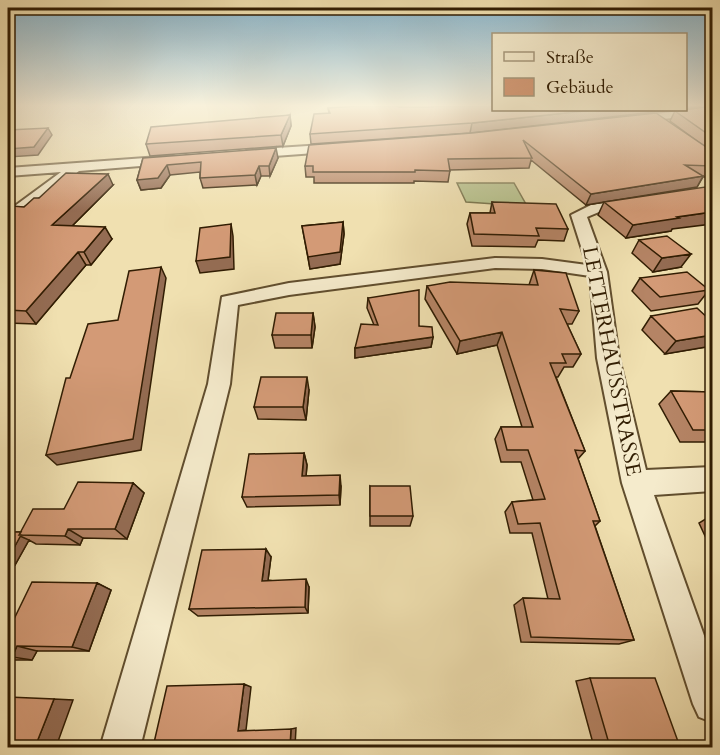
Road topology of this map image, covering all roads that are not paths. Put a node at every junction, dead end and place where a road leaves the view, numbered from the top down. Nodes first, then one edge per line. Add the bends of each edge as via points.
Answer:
1 (356, 146) edge
2 (240, 155) edge
3 (183, 159) edge
4 (76, 167) junction
5 (8, 172) edge
6 (654, 200) edge
7 (8, 218) edge
8 (598, 272) junction
9 (712, 479) edge
10 (636, 483) junction
11 (712, 704) edge
12 (120, 747) edge

1 - 2 street
3 - 4 street
4 - 5 street
4 - 7 street
6 - 8 street, LETTERHAUSSTRASSE via 596,208 579,215
8 - 10 street, LETTERHAUSSTRASSE via 608,358
8 - 12 street via 542,264 495,263 289,289 229,301 219,384
9 - 10 street
10 - 11 street, LETTERHAUSSTRASSE

